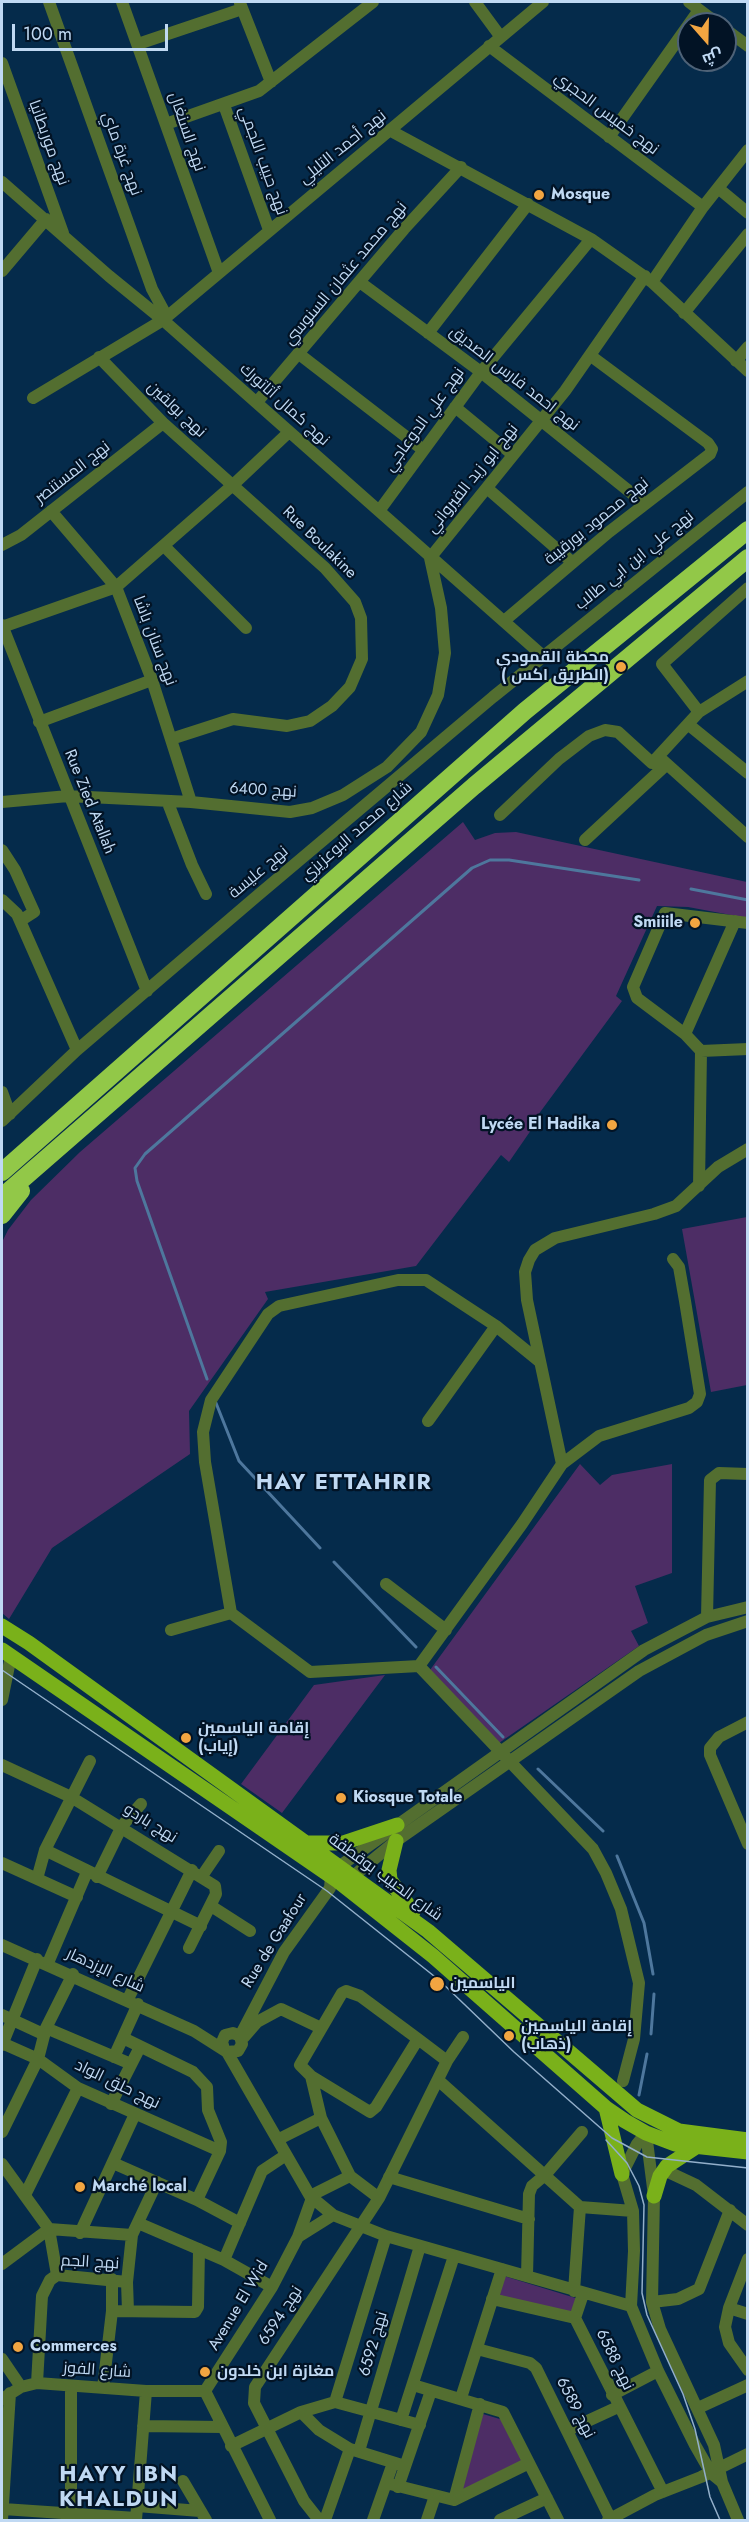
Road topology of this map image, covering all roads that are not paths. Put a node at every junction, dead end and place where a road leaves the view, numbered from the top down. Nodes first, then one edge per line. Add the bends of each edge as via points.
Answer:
1 (49, 2) edge
2 (122, 2) edge
3 (373, 2) edge
4 (475, 2) edge
5 (543, 2) edge
6 (689, 2) edge
7 (241, 5) edge
8 (699, 10) junction
9 (702, 12) edge
10 (500, 36) junction
11 (138, 44) junction
12 (489, 46) junction
13 (2, 63) edge
14 (271, 82) junction
15 (224, 105) junction
16 (166, 124) junction
17 (391, 131) junction
18 (609, 137) junction
19 (747, 150) edge
20 (461, 167) junction
21 (2, 182) edge
22 (718, 188) junction
23 (528, 204) junction
24 (703, 207) junction
25 (747, 213) edge
26 (46, 219) junction
27 (269, 230) junction
28 (63, 234) junction
29 (747, 234) edge
30 (591, 239) junction
31 (2, 271) edge
32 (219, 273) junction
33 (648, 279) junction
34 (361, 283) junction
35 (684, 313) junction
36 (164, 317) junction
37 (428, 333) junction
38 (747, 347) edge
39 (299, 354) junction
40 (591, 356) junction
41 (99, 357) junction
42 (736, 361) junction
43 (747, 371) edge
44 (481, 372) junction
45 (33, 398) dead end
46 (257, 402) junction
47 (455, 407) junction
48 (542, 421) junction
49 (163, 423) junction
50 (289, 432) junction
51 (422, 449) junction
52 (513, 455) junction
53 (234, 484) junction
54 (488, 489) junction
55 (747, 492) edge
56 (645, 504) junction
57 (51, 511) junction
58 (379, 511) junction
59 (747, 530) edge
60 (2, 545) edge
61 (164, 546) junction
62 (431, 555) junction
63 (747, 558) edge
64 (572, 562) junction
65 (116, 587) junction
66 (747, 588) edge
67 (504, 621) junction
68 (2, 626) edge
69 (246, 628) dead end
70 (543, 656) junction
71 (152, 680) junction
72 (747, 681) edge
73 (699, 712) junction
74 (39, 723) junction
75 (688, 725) junction
76 (171, 739) junction
77 (663, 760) junction
78 (387, 768) junction
79 (746, 770) edge
80 (397, 778) junction
81 (68, 796) junction
82 (2, 802) edge
83 (191, 802) junction
84 (168, 803) junction
85 (500, 815) dead end
86 (747, 837) edge
87 (585, 840) dead end
88 (2, 850) edge
89 (206, 894) dead end
90 (2, 900) edge
91 (20, 921) junction
92 (741, 922) edge
93 (147, 991) junction
94 (685, 1034) junction
95 (747, 1048) edge
96 (77, 1050) junction
97 (700, 1051) junction
98 (2, 1092) edge
99 (6, 1117) edge
100 (44, 1133) junction
101 (747, 1149) edge
102 (56, 1151) junction
103 (2, 1162) edge
104 (2, 1172) edge
105 (699, 1186) junction
106 (2, 1197) edge
107 (2, 1215) edge
108 (673, 1259) dead end
109 (496, 1326) junction
110 (539, 1361) junction
111 (428, 1421) dead end
112 (562, 1464) junction
113 (747, 1474) edge
114 (386, 1584) dead end
115 (747, 1607) edge
116 (231, 1613) junction
117 (707, 1617) junction
118 (747, 1621) edge
119 (2, 1626) edge
120 (171, 1630) dead end
121 (446, 1630) junction
122 (6, 1653) edge
123 (419, 1666) junction
124 (2, 1700) edge
125 (747, 1722) edge
126 (504, 1757) junction
127 (90, 1761) dead end
128 (2, 1765) edge
129 (71, 1797) junction
130 (141, 1804) dead end
131 (397, 1825) junction
132 (122, 1826) junction
133 (396, 1841) junction
134 (305, 1843) junction
135 (747, 1844) edge
136 (45, 1850) junction
137 (219, 1851) dead end
138 (2, 1863) edge
139 (197, 1873) junction
140 (92, 1874) junction
141 (339, 1878) junction
142 (37, 1879) junction
143 (77, 1897) junction
144 (211, 1906) junction
145 (170, 1911) junction
146 (201, 1926) junction
147 (250, 1930) dead end
148 (428, 1931) junction
149 (2, 1945) edge
150 (189, 1948) dead end
151 (43, 1961) junction
152 (73, 1974) junction
153 (133, 2002) junction
154 (6, 2017) edge
155 (321, 2028) junction
156 (44, 2031) junction
157 (194, 2031) junction
158 (463, 2037) dead end
159 (123, 2038) junction
160 (235, 2038) junction
161 (418, 2039) junction
162 (2, 2044) edge
163 (140, 2047) junction
164 (225, 2050) junction
165 (114, 2057) junction
166 (38, 2059) junction
167 (447, 2061) junction
168 (131, 2064) junction
169 (311, 2076) junction
170 (438, 2080) junction
171 (623, 2080) dead end
172 (78, 2088) junction
173 (252, 2092) junction
174 (111, 2104) junction
175 (606, 2108) junction
176 (637, 2110) junction
177 (135, 2114) junction
178 (321, 2118) junction
179 (667, 2126) junction
180 (2, 2132) edge
181 (582, 2132) dead end
182 (646, 2133) junction
183 (279, 2139) junction
184 (747, 2140) edge
185 (696, 2147) junction
186 (220, 2151) junction
187 (747, 2152) edge
188 (286, 2155) junction
189 (113, 2163) junction
190 (2, 2164) edge
191 (664, 2170) junction
192 (622, 2174) junction
193 (545, 2175) junction
194 (350, 2176) junction
195 (389, 2177) junction
196 (157, 2182) junction
197 (26, 2195) junction
198 (654, 2196) junction
199 (311, 2197) junction
200 (379, 2198) junction
201 (197, 2200) junction
202 (580, 2208) junction
203 (730, 2210) junction
204 (633, 2211) junction
205 (333, 2215) junction
206 (530, 2219) junction
207 (138, 2223) junction
208 (240, 2223) junction
209 (747, 2225) edge
210 (360, 2228) junction
211 (49, 2229) junction
212 (80, 2233) junction
213 (132, 2235) junction
214 (298, 2236) junction
215 (386, 2236) junction
216 (420, 2246) junction
217 (199, 2249) junction
218 (454, 2256) junction
219 (747, 2259) edge
220 (224, 2260) junction
221 (2, 2263) edge
222 (502, 2269) junction
223 (57, 2275) junction
224 (527, 2276) junction
225 (112, 2279) junction
226 (127, 2282) junction
227 (272, 2287) junction
228 (578, 2293) junction
229 (492, 2299) junction
230 (652, 2302) junction
231 (631, 2306) junction
232 (729, 2308) junction
233 (112, 2310) junction
234 (128, 2311) junction
235 (747, 2314) edge
236 (575, 2318) junction
237 (477, 2349) junction
238 (2, 2359) edge
239 (747, 2370) edge
240 (658, 2371) junction
241 (37, 2383) junction
242 (413, 2385) junction
243 (747, 2385) edge
244 (71, 2386) junction
245 (21, 2387) junction
246 (103, 2388) junction
247 (146, 2391) junction
248 (205, 2391) junction
249 (431, 2391) junction
250 (612, 2394) junction
251 (6, 2396) edge
252 (461, 2398) junction
253 (335, 2402) junction
254 (480, 2404) junction
255 (618, 2407) junction
256 (698, 2408) junction
257 (371, 2411) junction
258 (301, 2412) junction
259 (401, 2420) junction
260 (420, 2425) junction
261 (143, 2426) junction
262 (222, 2427) junction
263 (268, 2427) junction
264 (568, 2430) junction
265 (231, 2445) junction
266 (355, 2450) junction
267 (747, 2454) edge
268 (529, 2463) junction
269 (399, 2464) junction
270 (715, 2471) junction
271 (183, 2481) dead end
272 (392, 2485) junction
273 (663, 2492) junction
274 (435, 2496) junction
275 (547, 2498) junction
276 (454, 2500) junction
277 (71, 2514) junction
278 (3, 2515) edge
279 (136, 2515) edge
280 (20, 2516) edge
281 (203, 2516) edge
282 (270, 2520) edge
283 (319, 2520) edge
284 (325, 2520) edge
285 (373, 2520) edge
286 (428, 2520) edge
287 (500, 2520) edge
288 (558, 2520) edge
289 (609, 2520) edge
290 (738, 2520) edge

1 - 36 street, نهج غرة ماي
2 - 11 street, نهج السنغال
3 - 14 street, نهج حبيب اللجمي
4 - 10 street
5 - 10 street, نهج أحمد التليلي
6 - 8 street
7 - 11 street
7 - 14 street
8 - 9 street
8 - 18 street
10 - 12 street, نهج أحمد التليلي
11 - 16 street, نهج السنغال
12 - 17 street, نهج أحمد التليلي
12 - 18 street, نهج خميس الحجري
13 - 28 street, نهج موريطانيا
14 - 15 street, نهج حبيب اللجمي
15 - 16 street
15 - 27 street, نهج حبيب اللجمي
16 - 32 street, نهج السنغال
17 - 20 street
17 - 27 street, نهج أحمد التليلي
18 - 24 street, نهج خميس الحجري
19 - 22 street, نهج ابو زيد القيرواني
20 - 23 street
20 - 34 street, نهج محمد عثمان السنوسي
21 - 26 street, نهج كمال أتاتورك
22 - 24 street, نهج ابو زيد القيرواني
22 - 25 street
23 - 30 street
23 - 37 street
24 - 33 street, نهج ابو زيد القيرواني
26 - 28 street, نهج كمال أتاتورك
26 - 31 street
27 - 32 street, نهج أحمد التليلي
28 - 36 street, نهج كمال أتاتورك via 109,276
29 - 35 street
30 - 33 street
30 - 44 street, نهج علي الدوعاجي
32 - 36 street, نهج أحمد التليلي
33 - 35 street
33 - 40 street, نهج ابو زيد القيرواني
34 - 37 street, نهج احمد فارس الصديق
34 - 39 street, نهج محمد عثمان السنوسي
35 - 42 street
36 - 41 street, نهج أحمد التليلي
36 - 46 street, نهج كمال أتاتورك
37 - 44 street, نهج احمد فارس الصديق
38 - 42 street
39 - 46 street, نهج محمد عثمان السنوسي
39 - 51 street
40 - 48 street, نهج ابو زيد القيرواني
40 - 56 street, نهج محمود بورقيبة via 712,449
41 - 45 street, نهج أحمد التليلي
41 - 49 street, نهج بولقين
42 - 43 street
44 - 47 street, نهج علي الدوعاجي
44 - 48 street, نهج احمد فارس الصديق
46 - 50 street, نهج كمال أتاتورك
47 - 51 street, نهج علي الدوعاجي
47 - 52 street
48 - 52 street, نهج ابو زيد القيرواني
48 - 56 street, نهج احمد فارس الصديق
49 - 53 street, نهج بولقين
49 - 57 street, نهج المستنصر
50 - 53 street
50 - 58 street, نهج كمال أتاتورك
51 - 58 street, نهج علي الدوعاجي
52 - 54 street, نهج ابو زيد القيرواني
53 - 61 street
53 - 76 street, Rue Boulakine via 325,568 355,602 363,634 362,659 350,687 310,721 287,726 233,719
54 - 62 street, نهج ابو زيد القيرواني
54 - 64 street
55 - 70 street, نهج علي ابن ابي طالب
56 - 64 street, نهج محمود بورقيبة
57 - 60 street, نهج المستنصر
57 - 65 street, نهج سنان باشا
58 - 62 street, نهج كمال أتاتورك
59 - 100 highway, شارع محمد البوعزيزي via 525,711
61 - 65 street
61 - 69 street
62 - 67 street, نهج كمال أتاتورك
62 - 78 street, نهج 6400 via 445,653 438,695 421,732
63 - 102 highway via 474,786
64 - 67 street, نهج محمود بورقيبة
65 - 68 street
65 - 71 street, نهج سنان باشا
66 - 73 street via 662,664
67 - 70 street, نهج كمال أتاتورك
68 - 74 street, Rue Zied Atallah
70 - 80 street, نهج عليسة
71 - 74 street
71 - 76 street, نهج سنان باشا
72 - 73 street
73 - 75 street
74 - 81 street, Rue Zied Atallah
75 - 77 street
75 - 79 street
76 - 83 street, نهج سنان باشا
77 - 85 street via 651,763 618,732 598,732 559,759
77 - 86 street
77 - 87 street
78 - 80 street
78 - 83 street, نهج 6400 via 343,795 301,810 271,811
80 - 93 street, نهج عليسة
81 - 82 street, نهج 6400
81 - 84 street, نهج 6400
81 - 93 street, Rue Zied Atallah
83 - 84 street, نهج 6400
84 - 89 street
88 - 91 street via 34,912
90 - 91 street
91 - 96 street
92 - 94 street
92 - 94 street via 669,912 662,916 633,987 637,998
93 - 96 street, نهج عليسة
94 - 97 street
95 - 97 street
96 - 99 street, نهج عليسة
97 - 105 street
98 - 99 street
100 - 103 highway
100 - 104 highway, شارع محمد البوعزيزي
101 - 105 street via 718,1167
102 - 106 highway
102 - 107 highway
105 - 110 street via 675,1206 654,1215 555,1238 535,1250 525,1272
108 - 112 street via 679,1267 685,1301 700,1394 697,1402 689,1408 599,1436
109 - 110 street
109 - 111 street
109 - 116 street via 426,1280 414,1279 290,1302 268,1314 211,1400 203,1432
110 - 112 street
112 - 121 street
113 - 117 street via 719,1473 710,1480
114 - 121 street
115 - 117 street
116 - 120 street
116 - 123 street via 310,1672
117 - 126 street via 644,1650
118 - 126 street via 706,1635 639,1671
119 - 134 main road, شارع الحبيب بوقطفة
121 - 123 street
122 - 124 street
122 - 141 main road, شارع الحبيب بوقطفة
123 - 126 street
125 - 135 street via 719,1737 710,1748
126 - 131 street
126 - 133 street
126 - 171 street via 593,1849 621,1909 639,1983 634,2039
127 - 129 street
128 - 129 street, نهج باردو
129 - 132 street, نهج باردو
129 - 136 street
130 - 132 street
131 - 134 main road via 343,1843
131 - 141 street
132 - 139 street, نهج باردو
132 - 140 street
133 - 141 street
133 - 148 main road via 390,1880
134 - 141 main road, شارع الحبيب بوقطفة
136 - 140 street
136 - 142 street
137 - 139 street
138 - 142 street
139 - 144 street via 217,1889
139 - 145 street
140 - 143 street
140 - 145 street
141 - 148 main road, شارع الحبيب بوقطفة
141 - 160 street, Rue de Gaafour via 284,1952
141 - 175 main road, شارع الحبيب بوقطفة
142 - 143 street
143 - 151 street
144 - 146 street
144 - 147 street
145 - 146 street
145 - 153 street
146 - 150 street
148 - 176 main road, شارع الحبيب بوقطفة
149 - 151 street, شارع الإزدهار
151 - 152 street, شارع الإزدهار
151 - 154 street
152 - 153 street, شارع الإزدهار
152 - 156 street
153 - 157 street, شارع الإزدهار
153 - 159 street
154 - 156 street
154 - 162 street
155 - 160 street via 281,2009
155 - 161 street via 342,1993 349,1991
155 - 169 street via 300,2062 300,2067
156 - 165 street
156 - 166 street
157 - 160 street
157 - 164 street
158 - 167 street, نهج 6594
159 - 163 street
159 - 165 street
160 - 164 street via 235,2053
160 - 173 street
161 - 167 street
161 - 169 street via 370,2112
162 - 166 street, نهج حلق الواد
163 - 168 street
163 - 186 street via 202,2079 207,2088 208,2112 219,2133
164 - 173 street
165 - 168 street
166 - 172 street, نهج حلق الواد
166 - 180 street
167 - 170 street, نهج 6594
168 - 174 street
169 - 178 street
170 - 193 street
170 - 195 street, نهج 6594
172 - 174 street, نهج حلق الواد
172 - 197 street
173 - 183 street
174 - 177 street, نهج حلق الواد
175 - 182 main road, شارع الحبيب بوقطفة
175 - 192 main road
176 - 179 main road, شارع الحبيب بوقطفة
176 - 182 main road
177 - 186 street, نهج حلق الواد
177 - 189 street
178 - 183 street
178 - 194 street
179 - 182 main road
179 - 184 main road, شارع الحبيب بوقطفة via 693,2134
181 - 193 street
182 - 185 main road, شارع الحبيب بوقطفة
182 - 192 street via 636,2144
182 - 198 street
183 - 188 street
185 - 187 main road, شارع الحبيب بوقطفة
185 - 191 main road
186 - 201 street
188 - 199 street
188 - 208 street via 262,2171
189 - 196 street
189 - 212 street
190 - 197 street
191 - 198 main road
191 - 203 street via 696,2185
192 - 204 street
193 - 202 street
193 - 206 street via 529,2194
194 - 199 street
194 - 200 street
195 - 200 street, نهج 6594
195 - 206 street
196 - 201 street
196 - 207 street
197 - 211 street
198 - 230 street
199 - 205 street
199 - 214 street, Avenue El Wid
200 - 210 street, نهج 6594
201 - 208 street
202 - 204 street
202 - 228 street
203 - 209 street
203 - 230 street via 699,2289 678,2299
204 - 231 street
205 - 210 street
205 - 214 street
206 - 224 street
207 - 213 street
207 - 217 street
208 - 220 street
210 - 215 street
210 - 263 street, نهج 6594 via 255,2387 254,2403
211 - 212 street
211 - 221 street
211 - 223 street
212 - 213 street
213 - 226 street
214 - 227 street, Avenue El Wid
215 - 216 street
215 - 253 street
216 - 218 street
216 - 257 street, نهج 6592
217 - 220 street
217 - 234 street via 197,2310
218 - 222 street
218 - 242 street
219 - 232 street
220 - 227 street
222 - 224 street
222 - 229 street
223 - 225 street, نهج الجم
223 - 241 street, نهج الجم via 42,2296
224 - 228 street
225 - 226 street, نهج الجم
225 - 233 street
226 - 234 street
227 - 248 street, Avenue El Wid
228 - 231 street
228 - 236 street
229 - 236 street, نهج 6588
229 - 237 street
230 - 256 street via 660,2329
231 - 240 street
232 - 235 street
232 - 239 street via 727,2337
233 - 234 street
233 - 246 street
236 - 250 street, نهج 6588
237 - 252 street
237 - 264 street, نهج 6589 via 533,2365
238 - 245 street
240 - 250 street
240 - 270 street
241 - 244 street, شارع الفوز
241 - 245 street, شارع الفوز
242 - 249 street
242 - 259 street
243 - 256 street
244 - 246 street, شارع الفوز
244 - 277 street
245 - 251 street, شارع الفوز
246 - 247 street, شارع الفوز
247 - 248 street, شارع الفوز
247 - 261 street
248 - 262 street
249 - 252 street
249 - 260 street
250 - 255 street, نهج 6588
251 - 278 street
252 - 254 street
253 - 257 street
253 - 258 street
254 - 268 street via 503,2412
254 - 276 street
255 - 264 street
255 - 273 street, نهج 6588
256 - 270 street via 714,2445
257 - 259 street
257 - 266 street, نهج 6592
258 - 263 street
258 - 266 street via 319,2430
259 - 260 street
260 - 269 street
261 - 262 street
261 - 279 street
262 - 265 street
263 - 265 street
263 - 283 street, نهج 6594 via 304,2501
264 - 289 street, نهج 6589
265 - 282 street
266 - 269 street
266 - 284 street, نهج 6592
267 - 270 street
268 - 275 street
268 - 276 street
269 - 272 street
270 - 273 street
270 - 290 street
271 - 281 street
272 - 274 street
272 - 285 street
273 - 289 street
274 - 276 street
274 - 286 street
275 - 287 street
275 - 288 street
277 - 279 street
277 - 280 street
278 - 280 street
279 - 281 street

